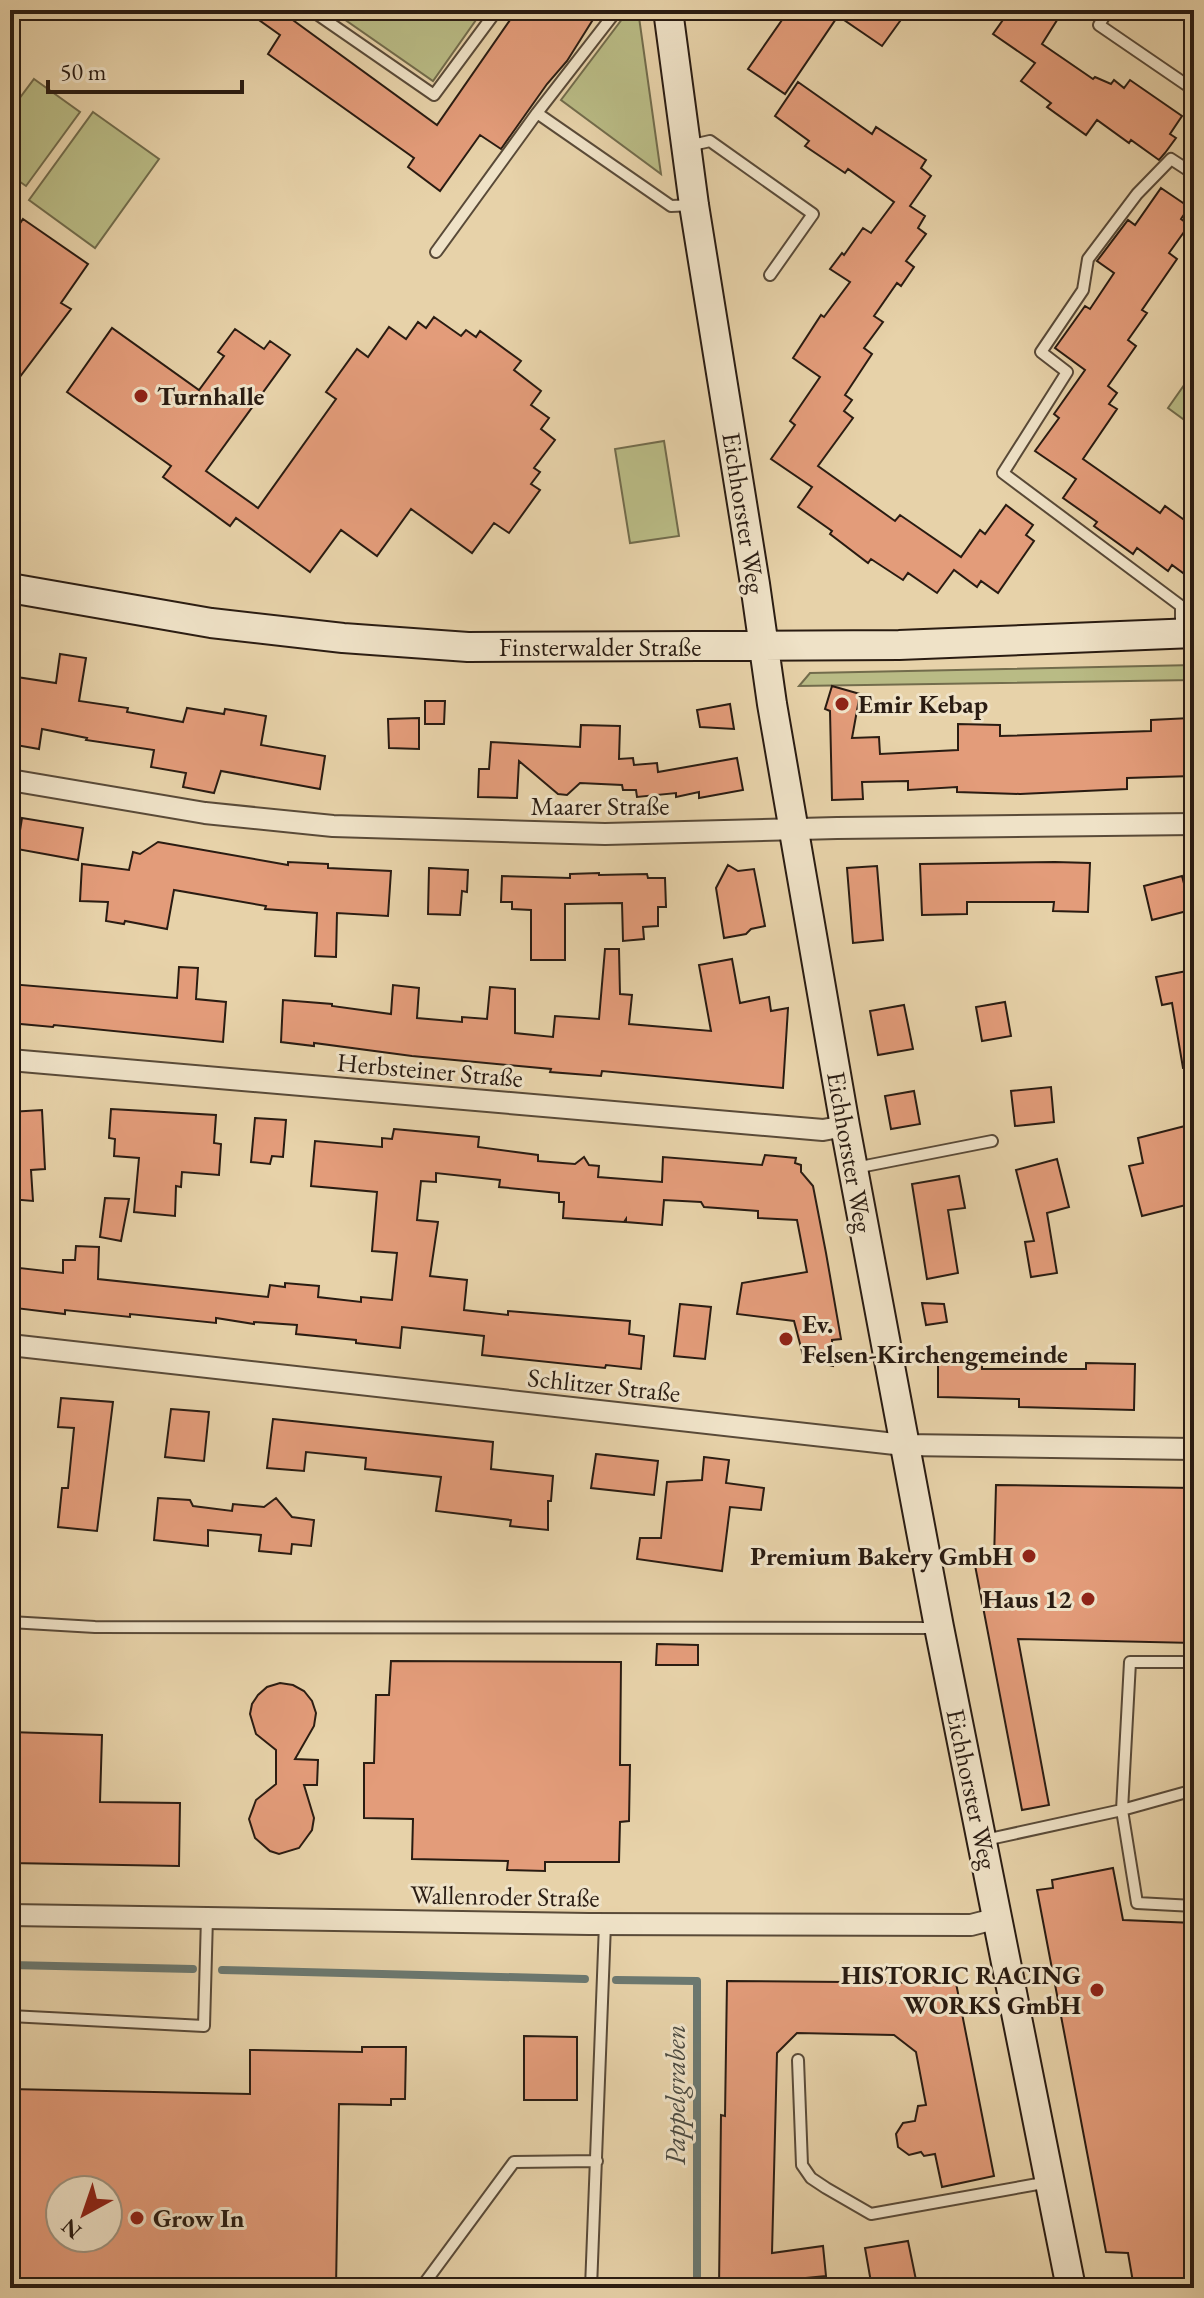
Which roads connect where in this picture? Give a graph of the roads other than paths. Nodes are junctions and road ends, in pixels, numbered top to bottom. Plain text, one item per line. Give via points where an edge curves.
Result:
1 (311, 10) edge
2 (497, 10) edge
3 (617, 10) edge
4 (668, 10) edge
5 (1108, 10) edge
6 (1194, 90) edge
7 (537, 113) junction
8 (686, 147) junction
9 (1194, 174) edge
10 (694, 205) junction
11 (436, 252) dead end
12 (770, 275) dead end
13 (10, 588) edge
14 (1188, 634) edge
15 (764, 644) junction
16 (10, 780) edge
17 (1194, 824) edge
18 (793, 829) junction
19 (10, 1060) edge
20 (845, 1126) junction
21 (992, 1141) dead end
22 (853, 1169) junction
23 (10, 1345) edge
24 (904, 1445) junction
25 (1194, 1449) edge
26 (10, 1622) edge
27 (939, 1627) junction
28 (1194, 1662) edge
29 (1194, 1790) edge
30 (1122, 1810) junction
31 (984, 1840) junction
32 (1194, 1906) edge
33 (10, 1915) edge
34 (207, 1917) junction
35 (998, 1918) junction
36 (605, 1924) junction
37 (10, 2016) edge
38 (798, 2060) dead end
39 (597, 2161) junction
40 (1051, 2181) junction
41 (421, 2288) edge
42 (591, 2288) edge
43 (1071, 2288) edge

1 - 2 lane via 434,95
3 - 7 lane
4 - 8 main road, Eichhorster Weg
5 - 6 lane via 1099,25
7 - 10 lane via 671,206
7 - 11 lane
8 - 10 main road, Eichhorster Weg
8 - 12 lane via 710,141 813,214
9 - 14 lane via 1171,159 1088,259 1083,290 1041,352 1067,372 1003,473 1181,606
10 - 15 main road, Eichhorster Weg
13 - 15 main road, Finsterwalder Straße via 211,623 406,644
14 - 15 main road, Finsterwalder Straße via 899,645
15 - 18 main road, Eichhorster Weg
16 - 18 street, Maarer Straße via 205,813 333,826 605,834
17 - 18 street, Maarer Straße
18 - 20 main road, Eichhorster Weg
19 - 20 street, Herbsteiner Straße via 823,1130
20 - 22 main road, Eichhorster Weg
21 - 22 lane
22 - 24 main road, Eichhorster Weg
23 - 24 street, Schlitzer Straße
24 - 25 street, Schlitzer Straße
24 - 27 main road, Eichhorster Weg
26 - 27 lane via 95,1627
27 - 31 main road, Eichhorster Weg
28 - 30 lane via 1130,1662
29 - 30 lane
30 - 31 lane
30 - 32 lane via 1137,1903
31 - 35 main road, Eichhorster Weg
33 - 34 street, Wallenroder Straße
34 - 36 street, Wallenroder Straße
34 - 37 lane via 204,2026
35 - 36 street, Wallenroder Straße via 971,1925
35 - 40 main road, Eichhorster Weg
36 - 39 lane
38 - 40 lane via 802,2165 811,2178 871,2214
39 - 41 lane via 514,2162
39 - 42 lane
40 - 43 main road, Eichhorster Weg

